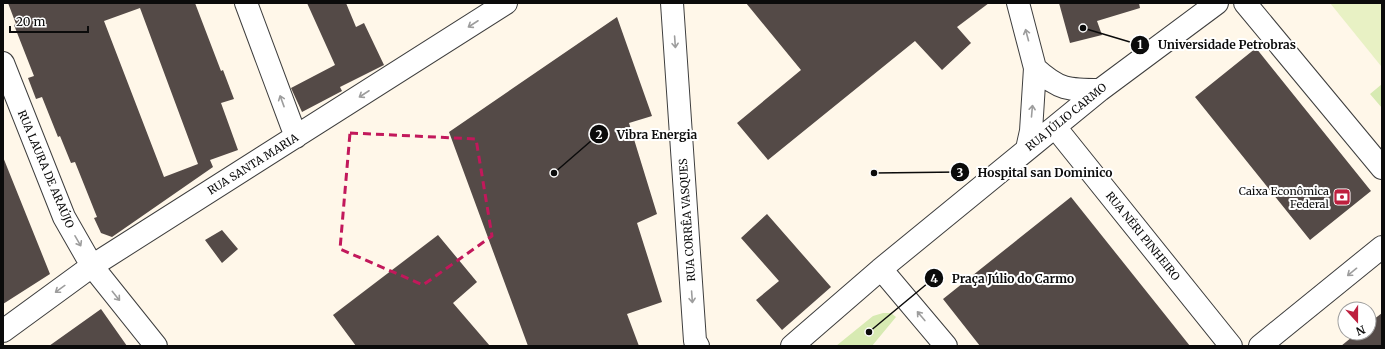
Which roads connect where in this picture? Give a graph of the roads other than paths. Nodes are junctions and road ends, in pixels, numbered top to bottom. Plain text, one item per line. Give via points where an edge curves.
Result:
1 (246, 3) edge
2 (506, 3) edge
3 (672, 3) edge
4 (1018, 3) edge
5 (1217, 3) edge
6 (1245, 3) edge
7 (3, 64) edge
8 (1035, 68) junction
9 (1100, 90) junction
10 (1055, 127) junction
11 (296, 137) junction
12 (1027, 149) junction
13 (1382, 168) edge
14 (1382, 247) edge
15 (92, 266) junction
16 (881, 269) junction
17 (3, 331) edge
18 (696, 344) edge
19 (156, 346) edge
20 (792, 346) edge
21 (946, 346) edge
22 (1231, 346) edge
23 (1260, 346) edge

11 -> 1 street
2 -> 11 street, RUA SANTA MARIA
3 -> 18 street, RUA CORRÊA VASQUES
8 -> 4 street
5 - 9 street, RUA JÚLIO CARMO
6 - 13 street
7 -> 15 street, RUA LAURA DE ARAÚJO via 64,217
8 - 9 street via 1056,85
12 -> 8 street via 1031,131
9 - 10 street, RUA JÚLIO CARMO
10 - 12 street, RUA JÚLIO CARMO
10 - 22 street, RUA NÉRI PINHEIRO
11 - 15 street, RUA SANTA MARIA
12 - 16 street, RUA JÚLIO CARMO
14 -> 23 street
15 -> 17 street, RUA SANTA MARIA
15 -> 19 street, RUA LAURA DE ARAÚJO
16 - 20 street, RUA JÚLIO CARMO
21 -> 16 street

